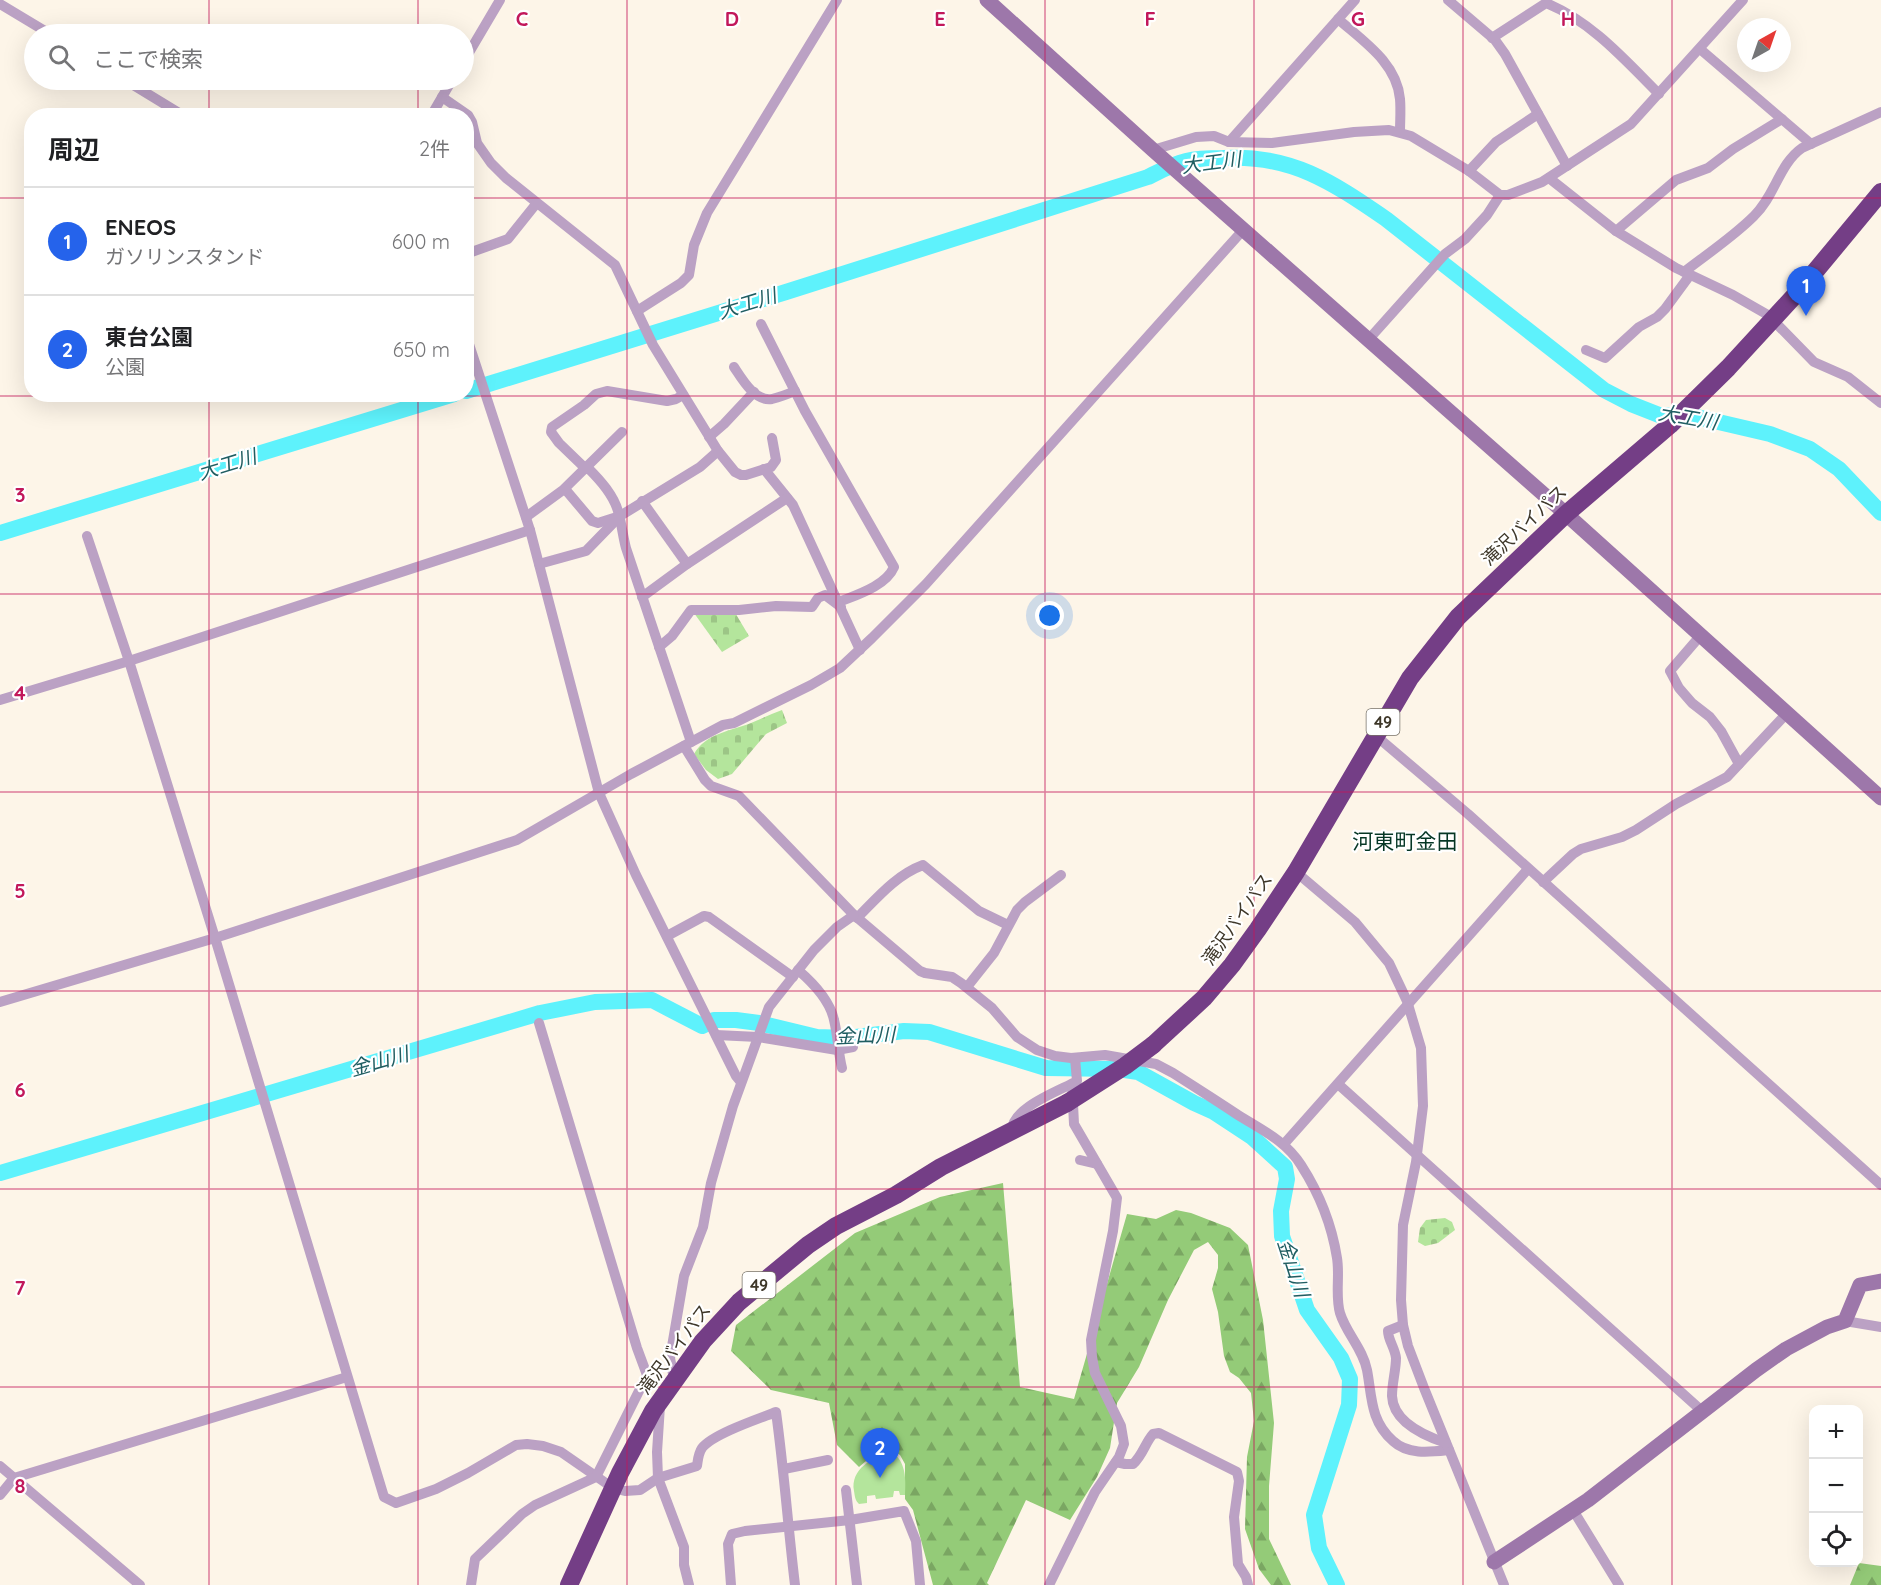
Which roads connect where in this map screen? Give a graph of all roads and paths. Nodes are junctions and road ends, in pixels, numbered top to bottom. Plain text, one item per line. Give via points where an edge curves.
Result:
1 (500, 0) edge
2 (837, 0) edge
3 (987, 0) edge
4 (1355, 0) edge
5 (1448, 0) edge
6 (1743, 0) edge
7 (0, 4) edge
8 (1338, 19) junction
9 (33, 24) edge
10 (1492, 38) junction
11 (474, 44) edge
12 (1700, 49) junction
13 (141, 90) edge
14 (446, 90) edge
15 (1659, 93) junction
16 (442, 97) junction
17 (171, 108) edge
18 (436, 108) edge
19 (458, 108) edge
20 (1881, 112) edge
21 (1538, 114) junction
22 (1782, 119) junction
23 (474, 130) edge
24 (1400, 132) junction
25 (1229, 142) junction
26 (1811, 144) junction
27 (1153, 150) junction
28 (1567, 166) junction
29 (1469, 171) junction
30 (1549, 178) junction
31 (1881, 192) edge
32 (1500, 195) junction
33 (536, 204) junction
34 (1244, 228) junction
35 (1616, 231) junction
36 (474, 251) edge
37 (1687, 273) junction
38 (637, 311) junction
39 (1773, 320) junction
40 (761, 324) dead end
41 (1369, 339) junction
42 (1586, 350) dead end
43 (474, 359) edge
44 (734, 367) dead end
45 (795, 391) junction
46 (754, 392) junction
47 (683, 395) junction
48 (1881, 403) edge
49 (622, 432) dead end
50 (709, 437) junction
51 (772, 438) dead end
52 (718, 452) junction
53 (586, 468) junction
54 (764, 469) junction
55 (565, 489) junction
56 (787, 498) junction
57 (642, 501) junction
58 (1566, 514) junction
59 (526, 516) junction
60 (620, 516) junction
61 (530, 530) junction
62 (87, 536) dead end
63 (539, 564) junction
64 (687, 564) junction
65 (642, 597) junction
66 (840, 604) junction
67 (1701, 635) junction
68 (659, 647) junction
69 (860, 650) junction
70 (129, 661) junction
71 (0, 700) edge
72 (1787, 713) junction
73 (1375, 735) junction
74 (688, 744) junction
75 (1739, 764) junction
76 (598, 793) junction
77 (1881, 798) edge
78 (1528, 869) junction
79 (1296, 872) junction
80 (1061, 875) dead end
81 (1543, 882) junction
82 (855, 917) junction
83 (1008, 925) junction
84 (667, 936) junction
85 (215, 938) junction
86 (795, 973) junction
87 (967, 987) junction
88 (0, 1002) edge
89 (1408, 1005) junction
90 (539, 1023) dead end
91 (716, 1035) junction
92 (758, 1037) junction
93 (853, 1047) dead end
94 (837, 1050) junction
95 (1075, 1058) junction
96 (842, 1068) dead end
97 (741, 1082) junction
98 (1338, 1083) junction
99 (1072, 1084) junction
100 (1012, 1132) junction
101 (1284, 1144) junction
102 (1417, 1154) junction
103 (1080, 1160) dead end
104 (1098, 1164) junction
105 (1881, 1185) edge
106 (1881, 1281) edge
107 (1845, 1321) junction
108 (1403, 1325) junction
109 (1881, 1327) edge
110 (347, 1377) junction
111 (674, 1379) junction
112 (661, 1400) junction
113 (1702, 1411) junction
114 (1448, 1447) junction
115 (828, 1460) dead end
116 (1116, 1462) junction
117 (0, 1466) edge
118 (784, 1469) junction
119 (596, 1477) junction
120 (14, 1478) junction
121 (658, 1478) junction
122 (613, 1488) junction
123 (846, 1490) dead end
124 (0, 1495) edge
125 (1573, 1510) junction
126 (850, 1520) junction
127 (788, 1527) junction
128 (1494, 1562) junction
129 (141, 1585) edge
130 (471, 1585) edge
131 (568, 1585) edge
132 (688, 1585) edge
133 (731, 1585) edge
134 (795, 1585) edge
135 (857, 1585) edge
136 (920, 1585) edge
137 (1049, 1585) edge
138 (1248, 1585) edge
139 (1504, 1585) edge
140 (1618, 1585) edge

1 - 11 street
2 - 38 street via 707,213 694,245 689,274
3 - 27 street
4 - 8 street
5 - 10 street
6 - 12 street
7 - 9 street
8 - 24 street via 1390,68 1400,98
8 - 25 street
10 - 15 street via 1546,3 1581,20
10 - 21 street
12 - 15 street
12 - 22 street
13 - 17 street
14 - 16 street
15 - 28 street via 1624,129
16 - 18 street
16 - 19 street
20 - 26 street
21 - 28 street
21 - 29 street via 1496,142
22 - 26 street
22 - 35 street via 1708,168 1676,180
23 - 33 street via 482,152
24 - 25 street via 1354,132 1272,143
24 - 29 street
25 - 27 street via 1214,136 1197,137
26 - 37 street via 1791,155 1755,216
27 - 34 street
28 - 30 street
29 - 32 street
30 - 32 street
30 - 35 street
31 - 39 highway, 滝沢バイパス / 49
32 - 41 street via 1487,215 1445,254
33 - 36 street via 508,239
33 - 38 street via 615,265
34 - 41 street
34 - 69 street via 926,584
35 - 37 street
37 - 39 street
37 - 42 street via 1658,317 1639,327 1605,358
38 - 47 street
39 - 48 street via 1814,362 1848,377
39 - 58 highway, 滝沢バイパス / 49 via 1701,395
40 - 45 street
41 - 58 street
43 - 59 street
44 - 46 street
45 - 46 street via 771,399 763,399
45 - 66 street via 894,567 882,581
46 - 50 street
47 - 50 street
47 - 53 street via 667,401 607,391 596,394 551,432
49 - 53 street
50 - 52 street
51 - 54 street via 776,460
52 - 54 street via 741,475
52 - 57 street
53 - 55 street
53 - 60 street via 600,480
54 - 56 street
55 - 59 street
55 - 60 street via 592,521 598,523
56 - 64 street
56 - 66 street via 794,505
57 - 60 street
57 - 64 street
58 - 67 street
58 - 73 highway, 滝沢バイパス / 49 via 1458,618 1410,678
59 - 61 street
60 - 63 street via 586,551
60 - 65 street
61 - 63 street
61 - 70 street
62 - 70 street
63 - 76 street
64 - 65 street
65 - 68 street
66 - 68 street via 825,595 812,607 691,610
66 - 69 street
67 - 72 street
67 - 75 street via 1670,671 1679,688 1721,731
68 - 74 street
69 - 74 street via 840,668 811,685
70 - 71 street
70 - 85 street
72 - 75 street
72 - 77 street
73 - 78 street
73 - 79 highway, 滝沢バイパス / 49
74 - 76 street
74 - 82 street via 705,780 739,796
75 - 81 street via 1718,783 1636,830 1581,849
76 - 84 street
76 - 85 street via 517,840
78 - 81 street
78 - 89 street
79 - 89 street via 1354,922 1389,963
79 - 100 highway, 滝沢バイパス / 49, bridge via 1221,979 1184,1018 1125,1066
80 - 83 street via 1025,902
81 - 105 street
82 - 83 street via 893,882 923,865 979,911
82 - 86 street via 826,936
82 - 87 street via 920,971 952,977
83 - 87 street via 994,953
84 - 86 street via 709,917
84 - 91 street
85 - 88 street
85 - 110 street
86 - 92 street via 769,1007
86 - 94 street via 815,987 834,1016
87 - 95 street via 1027,1044 1055,1056
89 - 98 street
89 - 102 street via 1421,1048 1423,1106
90 - 119 street via 647,1375
91 - 92 street
91 - 97 street
92 - 94 street
92 - 97 street
93 - 94 street
94 - 96 street
95 - 99 street via 1077,1081
95 - 101 street via 1105,1055 1156,1064
97 - 111 street via 711,1183 703,1227 684,1276 670,1358
98 - 101 street
98 - 102 street
99 - 100 street via 1024,1108 1011,1126
99 - 104 street via 1074,1124
100 - 111 highway, 滝沢バイパス / 49 via 941,1167 808,1245 721,1320
101 - 114 street via 1303,1167 1326,1216 1337,1257 1339,1309 1367,1369 1371,1402 1384,1432 1402,1448 1416,1452
102 - 108 street via 1403,1225
102 - 113 street
103 - 104 street
104 - 116 street via 1115,1192 1117,1209 1091,1340 1092,1357 1101,1388 1124,1432 1123,1449
106 - 107 street via 1860,1285
107 - 109 street
107 - 113 street via 1786,1350
108 - 114 street
108 - 114 street via 1388,1331 1396,1354 1392,1397 1395,1406 1410,1425
110 - 119 street via 384,1497 390,1502 436,1489 516,1445 543,1446 561,1452
110 - 120 street
111 - 112 highway, 滝沢バイパス / 49
112 - 121 street
112 - 122 highway, 滝沢バイパス / 49
113 - 125 street
114 - 128 street
115 - 118 street
116 - 137 street via 1095,1492
116 - 138 street via 1134,1464 1150,1437 1159,1433 1237,1472 1234,1517 1238,1564
117 - 120 street
118 - 121 street via 776,1412 707,1443 697,1466
118 - 127 street
119 - 122 street
119 - 130 street via 522,1514 475,1559
120 - 124 street
120 - 129 street
121 - 122 street via 640,1490
121 - 132 street via 684,1547
122 - 131 highway, 滝沢バイパス / 49
123 - 126 street
125 - 128 street
125 - 140 street
126 - 127 street
126 - 135 street
126 - 136 street via 904,1511 916,1541
127 - 133 street via 732,1534 728,1544
127 - 134 street
128 - 139 street

